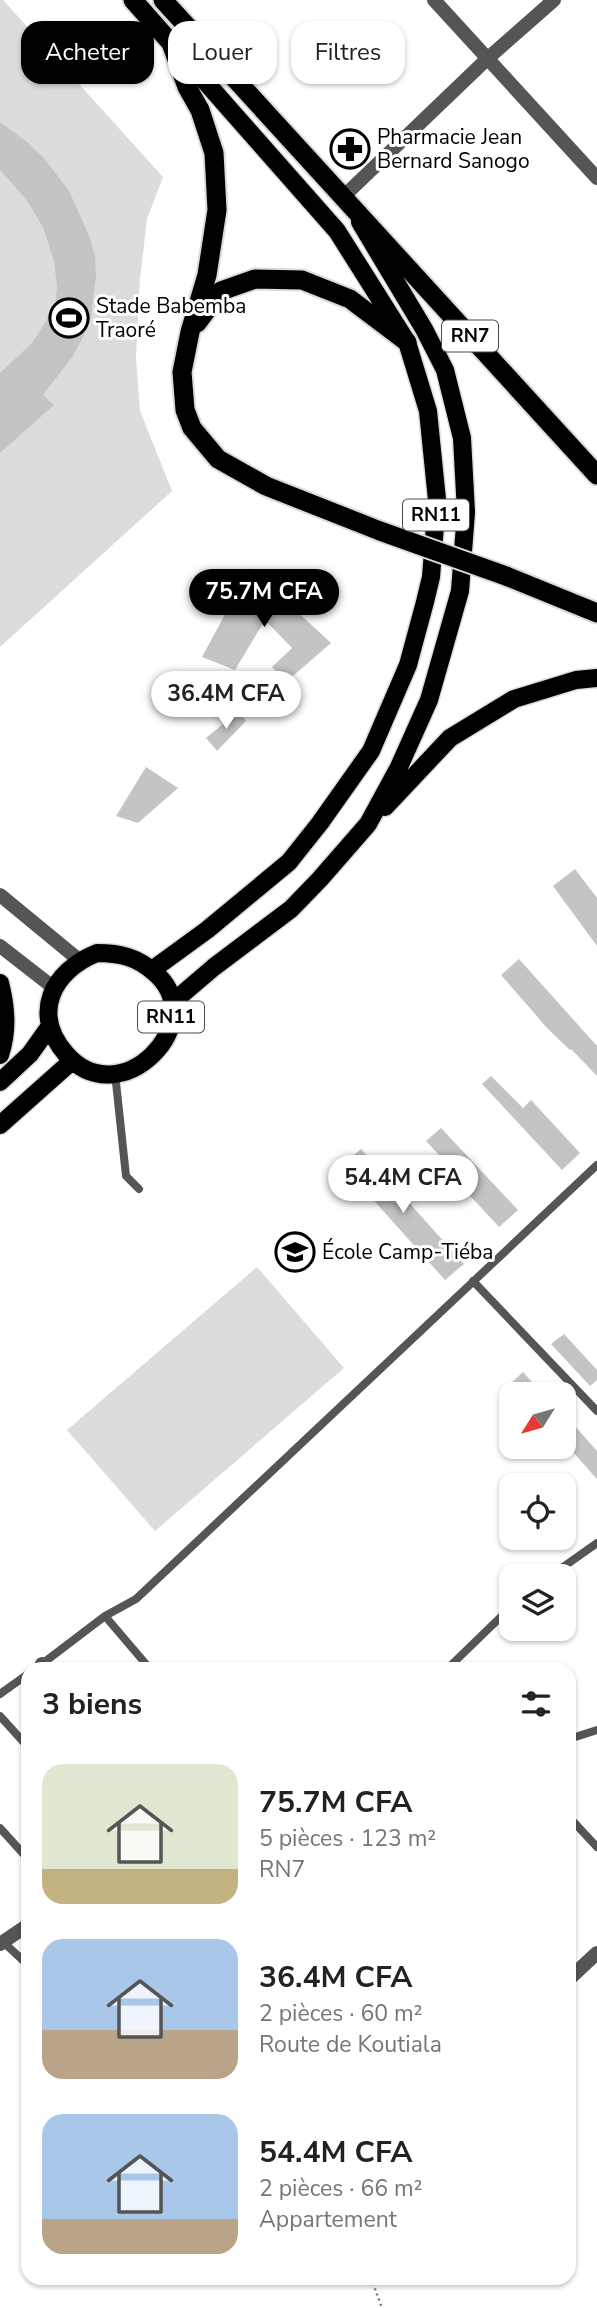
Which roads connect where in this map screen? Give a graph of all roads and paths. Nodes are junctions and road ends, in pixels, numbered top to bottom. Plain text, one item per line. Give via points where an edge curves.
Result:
1 (133, 0) edge
2 (163, 0) edge
3 (434, 0) edge
4 (554, 0) edge
5 (168, 40) edge
6 (487, 59) junction
7 (186, 84) edge
8 (207, 84) edge
9 (597, 178) edge
10 (344, 196) junction
11 (190, 332) junction
12 (407, 342) junction
13 (597, 475) edge
14 (597, 613) edge
15 (597, 678) edge
16 (368, 824) junction
17 (0, 895) edge
18 (0, 946) edge
19 (79, 960) junction
20 (152, 970) junction
21 (0, 983) edge
22 (54, 988) junction
23 (173, 1002) junction
24 (50, 1026) junction
25 (0, 1055) edge
26 (72, 1061) junction
27 (115, 1073) junction
28 (0, 1082) edge
29 (0, 1125) edge
30 (597, 1165) edge
31 (139, 1189) dead end
32 (473, 1281) junction
33 (597, 1411) edge
34 (597, 1542) edge
35 (567, 1564) edge
36 (105, 1616) junction
37 (499, 1619) edge
38 (48, 1662) edge
39 (144, 1662) edge
40 (454, 1662) edge
41 (21, 1679) edge
42 (0, 1694) edge
43 (0, 1716) edge
44 (597, 1730) edge
45 (576, 1737) edge
46 (21, 1739) edge
47 (576, 1825) edge
48 (0, 1828) edge
49 (597, 1847) edge
50 (21, 1851) edge
51 (21, 1929) edge
52 (1, 1941) edge
53 (597, 1954) edge
54 (21, 1959) edge
55 (576, 1973) edge
56 (374, 2285) edge
57 (382, 2308) edge

1 - 5 highway
2 - 10 highway, RN7
3 - 6 street
4 - 6 street
6 - 9 street
6 - 10 street
7 - 11 highway via 214,153 217,210 207,275
8 - 12 main road, RN11 via 337,231
10 - 13 highway, RN7
10 - 16 main road, RN11 via 445,370 462,438 466,512 460,591 429,700
11 - 12 highway via 221,291 256,278 302,280 350,299
11 - 14 highway, bridge via 182,372 185,410 192,428 218,460 266,486
12 - 20 main road, RN11 via 428,411 437,500 431,577 408,665 371,751 289,862
15 - 16 main road, RN11 via 514,699 450,738
16 - 23 main road, RN11 via 291,909
17 - 19 street
18 - 22 street
19 - 20 main road, RN11 via 97,953 116,953 135,958
19 - 22 main road
20 - 23 main road, RN11 via 164,981
21 - 25 main road via 5,1009
22 - 24 main road
23 - 27 main road, RN11 via 161,1047 147,1062
24 - 26 main road via 57,1044
24 - 28 main road via 30,1054
26 - 27 main road via 87,1070
26 - 29 main road
27 - 31 lane via 126,1176
30 - 32 lane
32 - 33 lane
32 - 36 lane via 136,1599
34 - 35 lane
36 - 38 lane
36 - 39 lane
37 - 40 lane
41 - 42 lane
43 - 46 lane
44 - 45 lane
47 - 49 lane
48 - 50 lane
51 - 52 street
52 - 54 lane
53 - 55 street
56 - 57 path

